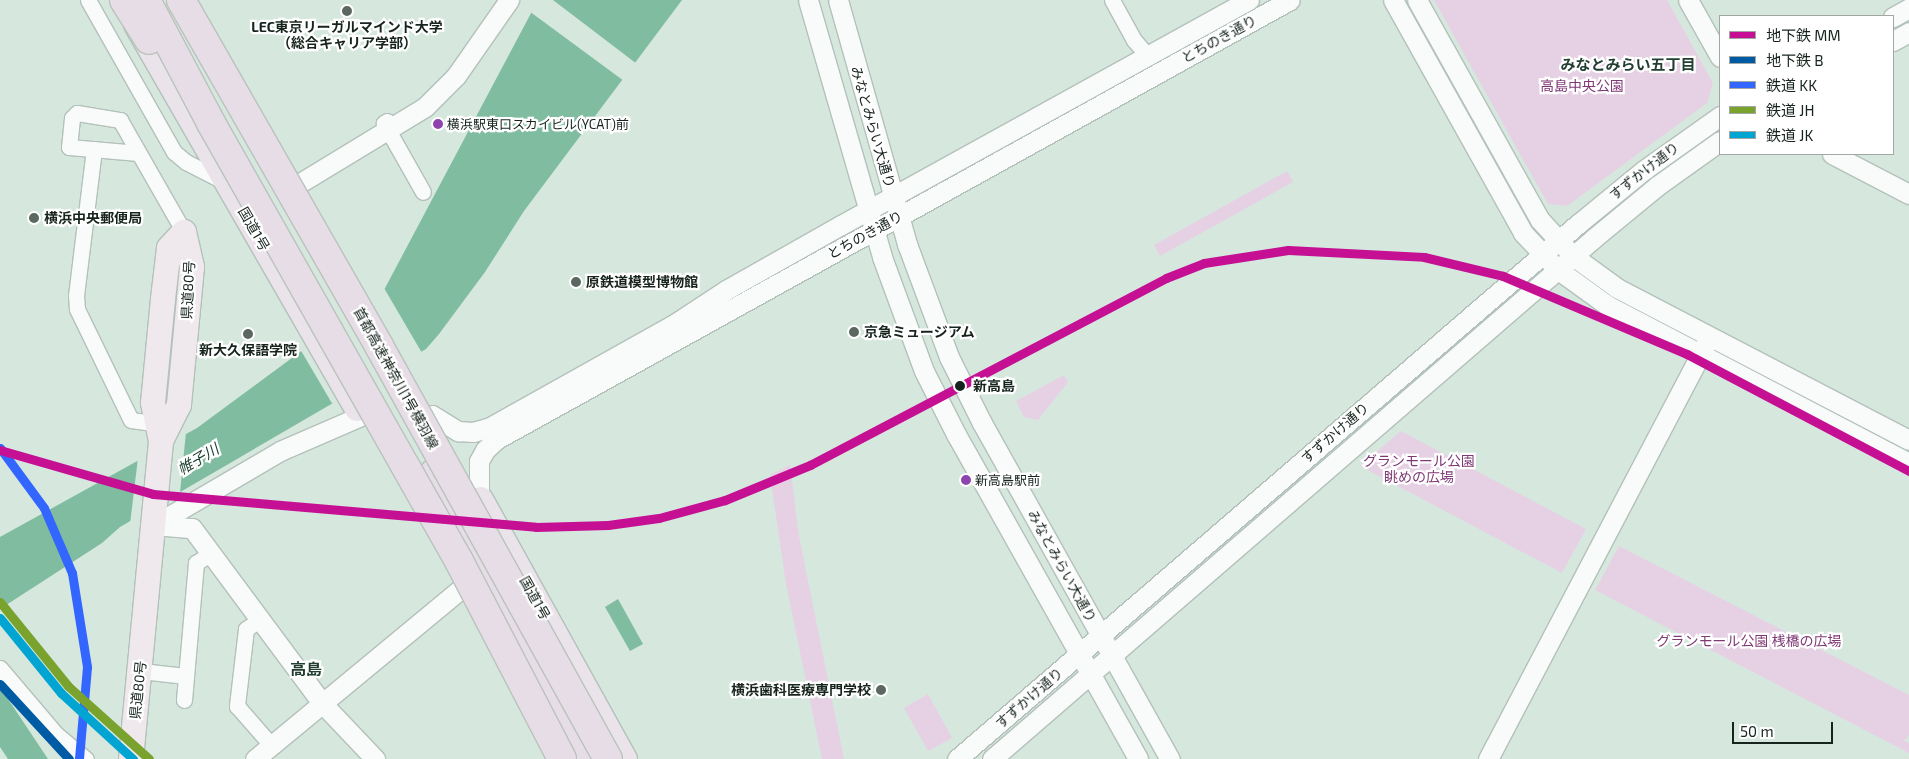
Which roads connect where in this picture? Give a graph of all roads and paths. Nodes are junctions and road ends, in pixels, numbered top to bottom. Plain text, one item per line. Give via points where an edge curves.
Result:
1 (88, 0) edge
2 (162, 0) edge
3 (181, 0) edge
4 (194, 0) edge
5 (509, 0) edge
6 (808, 0) edge
7 (838, 0) edge
8 (1112, 0) edge
9 (1123, 0) edge
10 (1249, 0) edge
11 (1290, 0) edge
12 (1393, 0) edge
13 (1416, 0) edge
14 (1688, 0) edge
15 (132, 5) edge
16 (1909, 8) edge
17 (1894, 16) edge
18 (212, 31) junction
19 (1909, 32) edge
20 (1894, 40) edge
21 (1148, 56) junction
22 (1719, 56) edge
23 (1719, 117) edge
24 (389, 132) junction
25 (1719, 142) edge
26 (94, 149) junction
27 (138, 153) junction
28 (1834, 155) edge
29 (300, 183) junction
30 (423, 192) dead end
31 (1909, 194) edge
32 (234, 196) junction
33 (892, 197) junction
34 (868, 210) junction
35 (899, 217) junction
36 (874, 230) junction
37 (184, 232) joint
38 (315, 235) junction
39 (1558, 241) junction
40 (1542, 254) junction
41 (1573, 256) junction
42 (1557, 269) junction
43 (340, 315) junction
44 (1710, 335) junction
45 (1701, 354) junction
46 (356, 407) junction
47 (432, 415) junction
48 (494, 433) junction
49 (162, 434) junction
50 (445, 438) junction
51 (1909, 440) edge
52 (385, 458) junction
53 (1909, 463) edge
54 (479, 498) junction
55 (154, 519) junction
56 (211, 553) junction
57 (459, 590) junction
58 (259, 620) junction
59 (1102, 635) junction
60 (1079, 655) junction
61 (1112, 655) junction
62 (0, 668) edge
63 (141, 671) junction
64 (1090, 674) junction
65 (186, 676) junction
66 (184, 700) dead end
67 (321, 702) junction
68 (271, 745) junction
69 (86, 759) edge
70 (131, 759) edge
71 (255, 759) edge
72 (375, 759) edge
73 (547, 759) edge
74 (563, 759) edge
75 (581, 759) edge
76 (590, 759) edge
77 (600, 759) edge
78 (608, 759) edge
79 (624, 759) edge
80 (957, 759) edge
81 (992, 759) edge
82 (1138, 759) edge
83 (1170, 759) edge
84 (1488, 759) edge

1 - 32 street via 174,152 186,162 224,181
2 - 38 highway, bridge via 239,135
3 - 38 highway, 首都高速神奈川1号横羽線, bridge
4 - 18 highway, 国道1号
5 - 24 street via 456,76 413,116
6 - 34 street, みなとみらい大通り
7 - 33 street, みなとみらい大通り
8 - 21 street via 1134,40
9 - 21 street via 1143,35
10 - 21 street, とちのき通り
11 - 35 street, とちのき通り
12 - 40 street via 1508,207
13 - 39 street via 1540,220
14 - 22 street
15 - 32 highway, 国道1号
15 - 43 highway via 200,90
15 - 74 highway, bridge via 155,48 211,124 459,561
16 - 17 street
18 - 29 highway, 国道1号
18 - 43 highway via 209,44 214,77
19 - 20 street
21 - 33 street, とちのき通り
23 - 39 street, すずかけ通り via 1644,170
24 - 29 street
24 - 30 street
25 - 41 street, すずかけ通り via 1657,186
26 - 27 street
26 - 27 street via 69,147 72,118 77,113 120,120
26 - 49 street via 76,295 78,309 131,420
27 - 37 street
28 - 31 street
29 - 43 highway, 国道1号
32 - 43 highway, 国道1号
33 - 34 street, とちのき通り
33 - 35 street, みなとみらい大通り
34 - 36 street, みなとみらい大通り
34 - 48 street, とちのき通り
35 - 36 street, とちのき通り
35 - 59 street, みなとみらい大通り via 918,279 949,357 982,424
36 - 48 street, とちのき通り
36 - 60 street, みなとみらい大通り via 924,371
37 - 49 main road, 県道80号 via 169,248 153,403
38 - 78 highway, 首都高速神奈川1号横羽線, bridge
39 - 40 street, すずかけ通り
39 - 41 street
40 - 42 street
40 - 59 street, すずかけ通り
41 - 42 street, すずかけ通り
41 - 44 street via 1617,288
42 - 45 street via 1607,305
42 - 61 street, すずかけ通り
43 - 46 highway, 国道1号
43 - 47 highway, 国道1号 via 405,366
43 - 74 highway, bridge via 486,590
43 - 76 highway
44 - 45 street
44 - 51 street
45 - 53 street
45 - 84 street
46 - 52 highway, 国道1号
46 - 55 street
47 - 48 street, とちのき通り via 458,431
47 - 50 highway, 国道1号
48 - 54 street, とちのき通り via 479,460
49 - 55 main road, 県道80号
50 - 54 highway, 国道1号
50 - 77 highway, 国道1号 via 478,535
52 - 57 highway, 国道1号
52 - 75 highway, 国道1号 via 424,494 469,551
54 - 79 highway, 国道1号
55 - 56 street via 192,528
55 - 63 main road, 県道80号
56 - 58 street
56 - 65 street via 196,563
57 - 67 street
57 - 73 highway, 国道1号
58 - 67 street
58 - 68 street via 246,629 237,706
59 - 60 street, すずかけ通り
59 - 61 street, みなとみらい大通り
60 - 64 street, みなとみらい大通り
60 - 80 street, すずかけ通り
61 - 64 street, すずかけ通り
61 - 83 street, みなとみらい大通り
62 - 69 street via 56,734
63 - 65 street
63 - 70 main road, 県道80号
64 - 81 street, すずかけ通り
64 - 82 street, みなとみらい大通り
65 - 66 street
67 - 68 street
67 - 72 street
68 - 71 street

